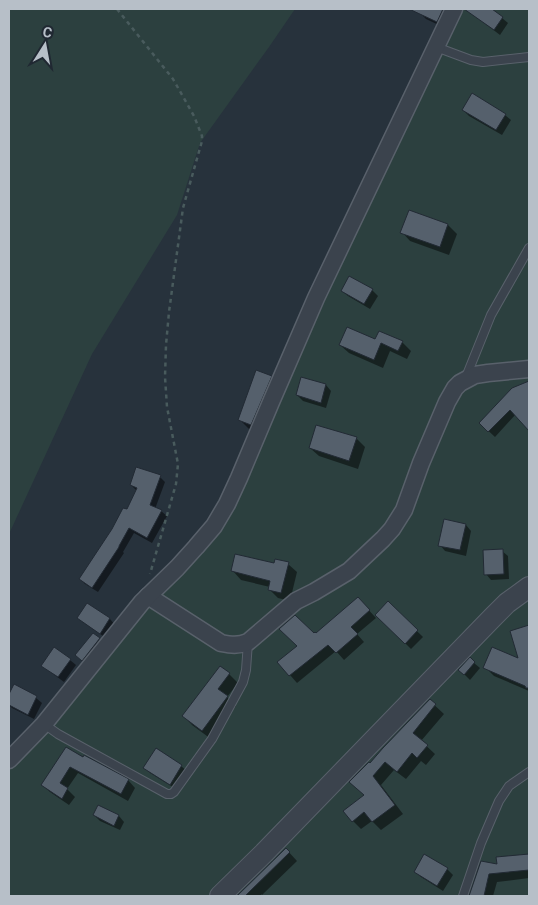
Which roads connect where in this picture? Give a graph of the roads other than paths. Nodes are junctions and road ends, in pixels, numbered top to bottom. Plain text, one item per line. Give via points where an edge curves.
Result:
1 (454, 9) edge
2 (436, 48) junction
3 (529, 57) edge
4 (529, 248) edge
5 (529, 369) edge
6 (465, 379) junction
7 (529, 587) edge
8 (148, 596) junction
9 (248, 642) junction
10 (44, 724) junction
11 (9, 760) edge
12 (529, 772) edge
13 (220, 896) edge
14 (463, 896) edge

1 - 2 street
2 - 3 lane via 483,62
2 - 8 street via 316,298 227,504 196,547
4 - 6 lane via 492,315
5 - 6 street via 488,372
6 - 9 street via 447,402 404,510 392,529 345,574 296,601
7 - 13 street via 493,617
8 - 9 street via 221,643 234,646
8 - 10 street
9 - 10 lane via 243,682 212,739 171,794
10 - 11 street
12 - 14 lane via 509,786 499,801

